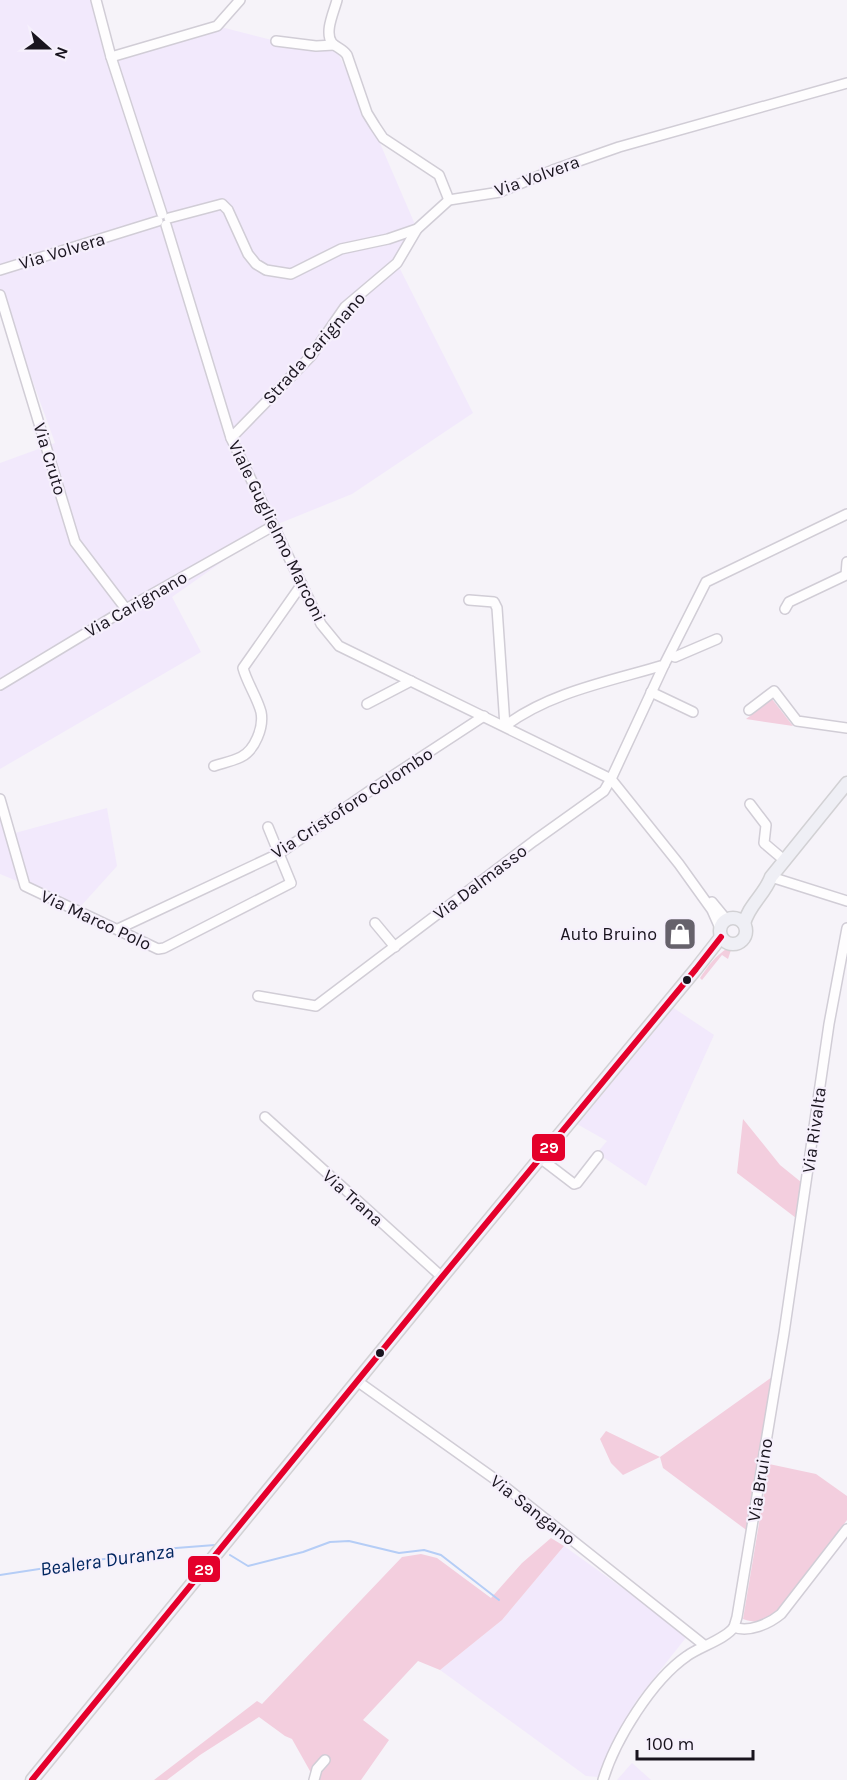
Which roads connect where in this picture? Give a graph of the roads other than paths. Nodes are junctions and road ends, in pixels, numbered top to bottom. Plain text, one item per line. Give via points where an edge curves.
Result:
1 (96, 0) edge
2 (240, 0) edge
3 (338, 0) edge
4 (276, 41) dead end
5 (334, 45) junction
6 (111, 57) junction
7 (847, 83) edge
8 (449, 200) junction
9 (164, 219) junction
10 (417, 230) junction
11 (0, 270) edge
12 (0, 295) edge
13 (231, 438) junction
14 (847, 514) edge
15 (273, 526) junction
16 (847, 562) edge
17 (302, 584) junction
18 (469, 600) dead end
19 (126, 609) junction
20 (785, 609) dead end
21 (717, 639) dead end
22 (670, 655) junction
23 (664, 665) junction
24 (411, 681) junction
25 (0, 685) edge
26 (651, 692) junction
27 (367, 704) dead end
28 (749, 710) dead end
29 (693, 712) dead end
30 (484, 716) junction
31 (505, 726) junction
32 (847, 728) edge
33 (214, 766) dead end
34 (611, 779) junction
35 (846, 784) edge
36 (0, 799) edge
37 (750, 804) dead end
38 (268, 827) dead end
39 (280, 854) junction
40 (784, 860) junction
41 (771, 877) junction
42 (847, 901) edge
43 (375, 923) dead end
44 (728, 928) junction
45 (847, 928) edge
46 (118, 929) junction
47 (394, 947) junction
48 (844, 966) edge
49 (258, 996) dead end
50 (265, 1117) dead end
51 (598, 1156) dead end
52 (540, 1158) junction
53 (442, 1277) junction
54 (784, 1333) joint
55 (357, 1381) junction
56 (847, 1529) edge
57 (734, 1627) junction
58 (704, 1645) junction
59 (325, 1760) dead end
60 (32, 1780) edge
61 (314, 1780) edge
62 (603, 1780) edge

1 - 6 street, Viale Guglielmo Marconi
2 - 6 street via 218,26
3 - 5 street via 329,32
4 - 5 street
5 - 8 street via 345,51 367,113 383,138 438,175
6 - 9 street, Viale Guglielmo Marconi
7 - 8 street, Via Volvera via 619,147 500,192
8 - 10 street, Via Volvera
9 - 10 street, Via Volvera via 222,204 256,264 287,275 341,249
9 - 11 street, Via Volvera
9 - 13 street, Viale Guglielmo Marconi
10 - 13 street, Strada Carignano via 397,263 345,307 311,356
12 - 19 street, Via Cruto via 75,542
13 - 15 street, Viale Guglielmo Marconi
14 - 22 street, Via Dalmasso via 706,582
15 - 17 street, Viale Guglielmo Marconi
15 - 19 street, Via Carignano
16 - 20 street via 846,575 789,602
17 - 24 street, Viale Guglielmo Marconi via 321,624 339,646
17 - 33 street via 243,668 261,711 258,736 243,756
18 - 31 street via 494,602 497,608
19 - 25 street, Via Carignano
21 - 22 street via 675,657
22 - 23 street, Via Dalmasso
23 - 26 street, Via Dalmasso
23 - 31 street via 564,695 522,713
24 - 27 street
24 - 30 street, Viale Guglielmo Marconi
26 - 29 street
26 - 34 street, Via Dalmasso
28 - 32 street via 774,691 797,721
30 - 31 street, Viale Guglielmo Marconi
30 - 39 street, Via Cristoforo Colombo
31 - 34 street, Viale Guglielmo Marconi
34 - 44 street, Viale Guglielmo Marconi
34 - 47 street, Via Dalmasso via 604,791
35 - 40 main road
36 - 46 street, Via Marco Polo via 25,886
37 - 40 street via 766,825 764,843
38 - 39 street, Via Marco Polo
39 - 46 street, Via Cristoforo Colombo
39 - 46 street, Via Marco Polo via 291,883 164,948 158,949
40 - 41 main road
41 - 42 street
41 - 44 main road via 746,915
43 - 47 street
44 - 52 main road
45 - 48 street, Via Rivalta
47 - 49 street, Via Dalmasso via 316,1006
48 - 54 street, Via Rivalta via 828,1035
50 - 53 street, Via Trana
51 - 52 street via 574,1184
52 - 53 main road
53 - 55 main road
54 - 57 street, Via Bruino
55 - 58 street, Via Sangano via 499,1482
55 - 60 main road
56 - 57 street via 781,1614 757,1627
57 - 58 street
58 - 62 street via 675,1664 661,1680 618,1743
59 - 61 street

